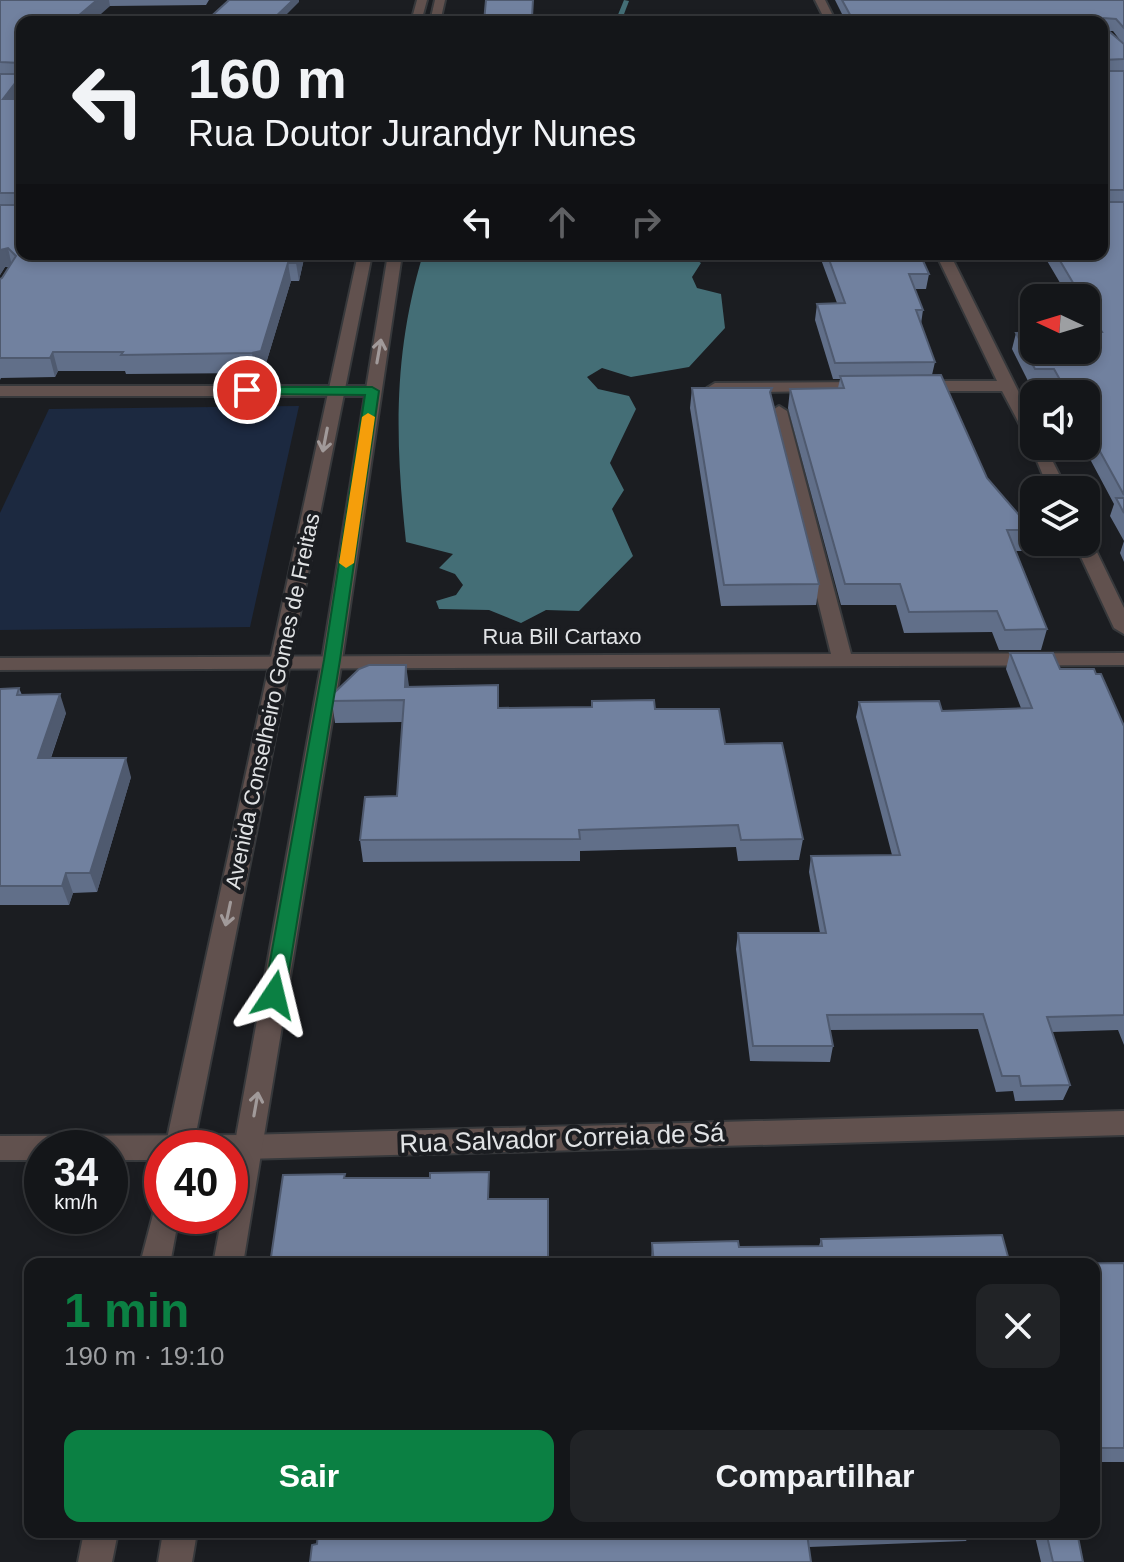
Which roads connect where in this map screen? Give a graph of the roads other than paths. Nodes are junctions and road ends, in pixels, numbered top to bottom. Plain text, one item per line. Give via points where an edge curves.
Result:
1 (364, 260) edge
2 (394, 260) edge
3 (946, 260) edge
4 (1008, 386) junction
5 (715, 388) edge
6 (335, 390) junction
7 (5, 391) edge
8 (372, 391) junction
9 (0, 408) edge
10 (779, 411) dead end
11 (1020, 411) edge
12 (1090, 556) edge
13 (1124, 628) edge
14 (1124, 659) edge
15 (332, 660) junction
16 (843, 660) junction
17 (281, 661) junction
18 (0, 664) edge
19 (1124, 1123) edge
20 (183, 1130) edge
21 (248, 1147) joint
22 (0, 1148) edge
23 (144, 1148) edge
24 (161, 1234) edge
25 (233, 1234) edge
26 (156, 1258) edge
27 (229, 1258) edge
28 (100, 1538) edge
29 (179, 1538) edge
30 (95, 1562) edge
31 (175, 1562) edge

1 - 6 street, Avenida Conselheiro Gomes de Freitas
8 -> 2 street, Avenida Conselheiro Gomes de Freitas
3 - 4 street
4 - 5 street
4 - 11 street
6 - 7 street
6 - 8 street
6 -> 17 street, Avenida Conselheiro Gomes de Freitas
7 - 9 street
8 - 15 street, Avenida Conselheiro Gomes de Freitas
10 - 16 street
12 - 13 street
14 - 16 street, Rua Bill Cartaxo
15 - 16 street, Rua Bill Cartaxo
15 - 17 street, Rua Bill Cartaxo
21 -> 15 street, Avenida Conselheiro Gomes de Freitas
17 - 18 street, Rua Bill Cartaxo
17 -> 20 street, Avenida Conselheiro Gomes de Freitas
19 - 21 street, Rua Salvador Correia de Sá
22 - 23 street, Rua Salvador Correia de Sá
24 - 26 street
25 - 27 street, Avenida Conselheiro Gomes de Freitas
28 - 30 street
29 - 31 street

